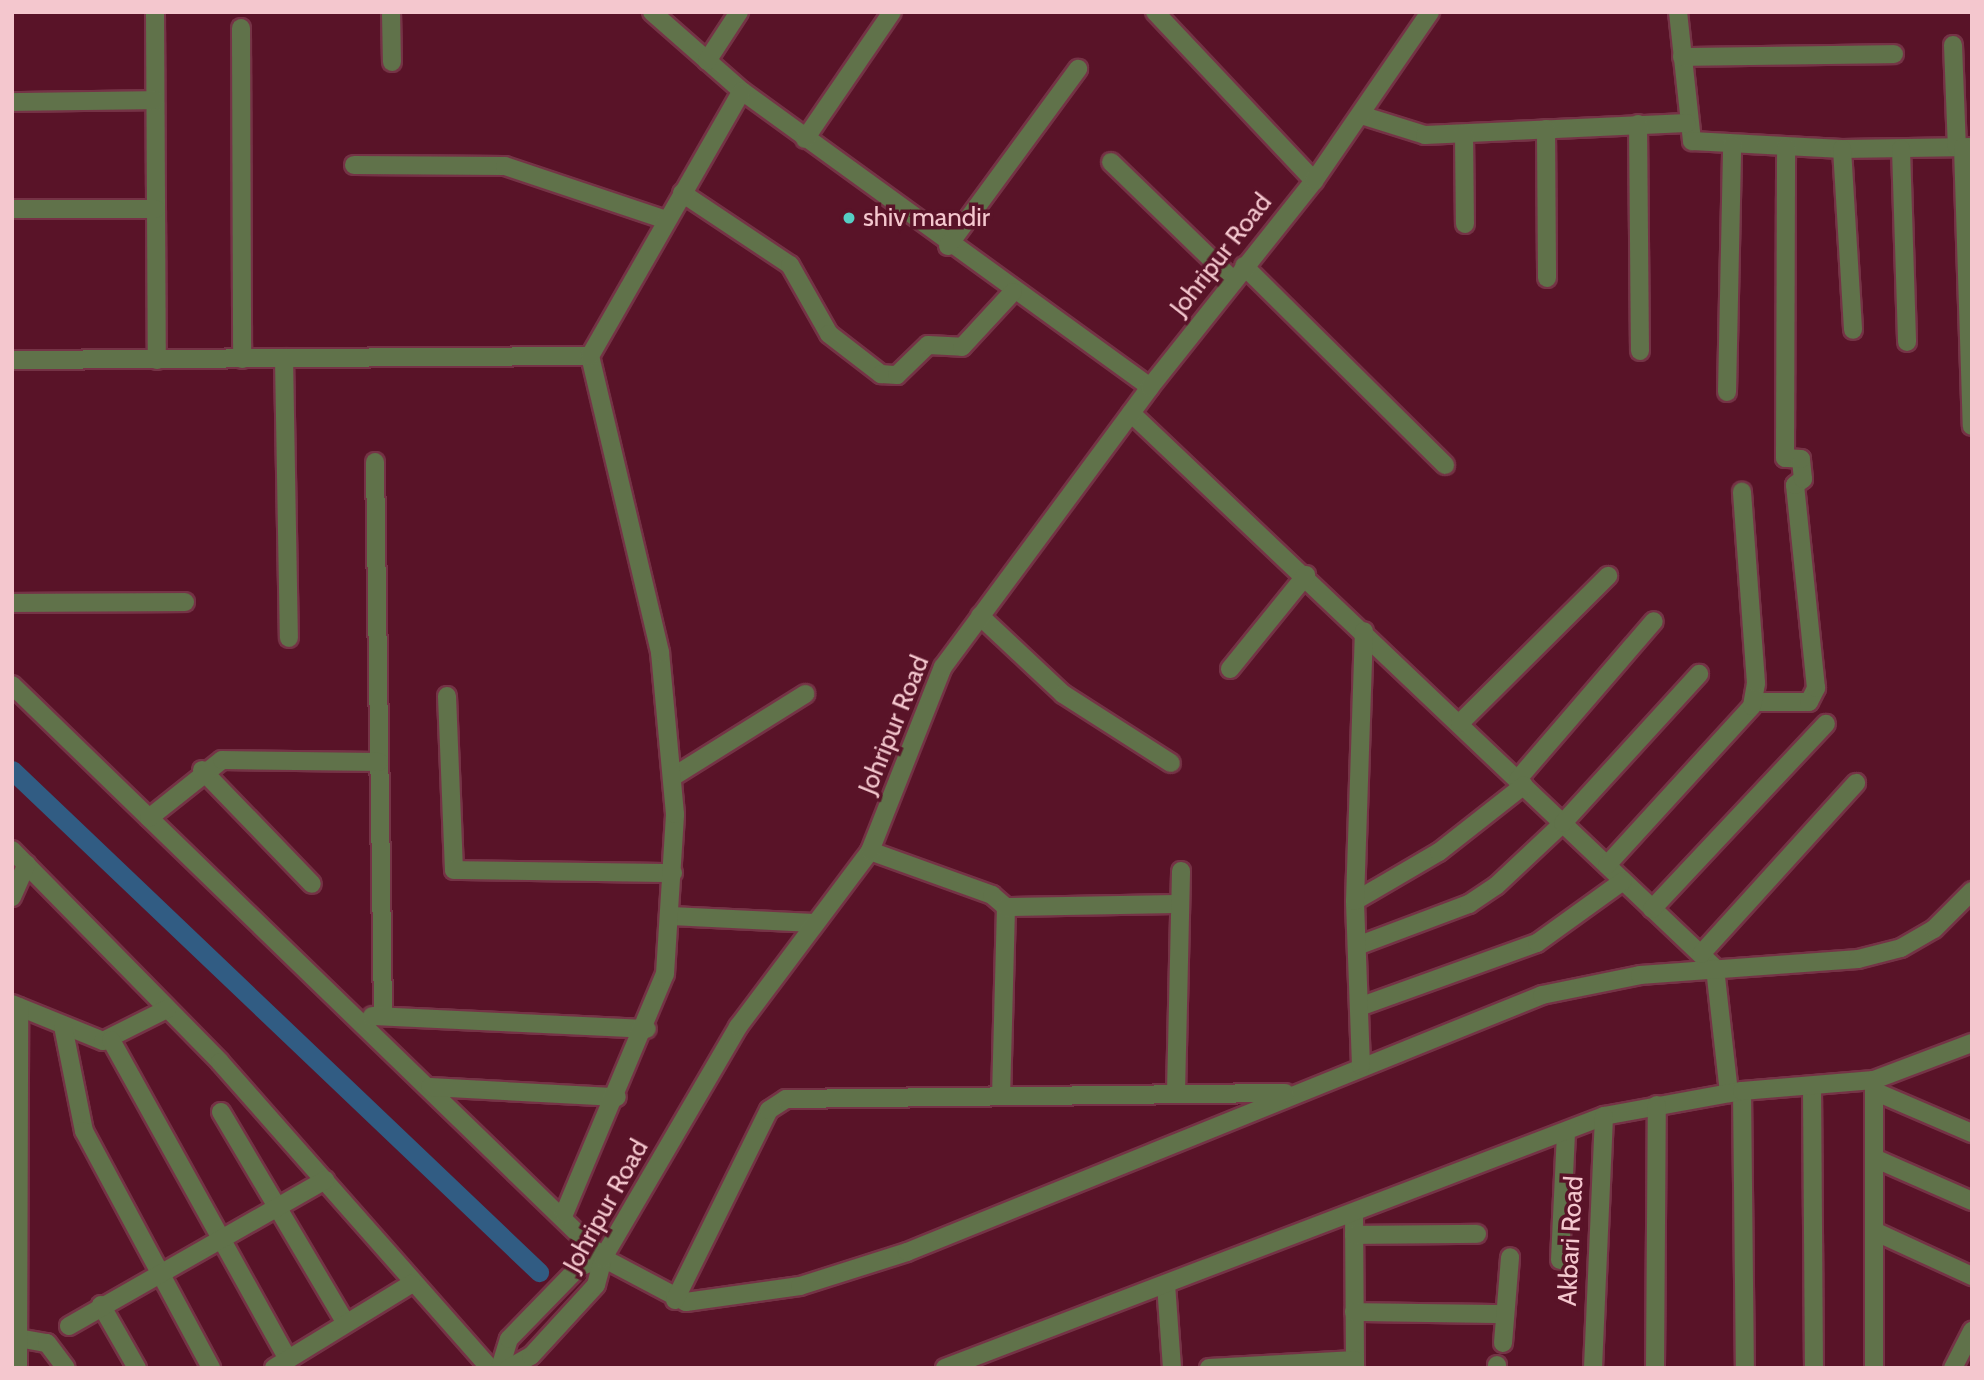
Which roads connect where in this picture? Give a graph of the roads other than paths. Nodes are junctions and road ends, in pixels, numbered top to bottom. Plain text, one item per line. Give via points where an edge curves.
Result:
1 (155, 12) edge
2 (391, 12) edge
3 (652, 12) edge
4 (739, 12) edge
5 (892, 12) edge
6 (1155, 12) edge
7 (1430, 12) edge
8 (1678, 12) edge
9 (241, 29) dead end
10 (1953, 45) dead end
11 (1894, 54) dead end
12 (1682, 57) junction
13 (707, 61) junction
14 (392, 62) dead end
15 (1078, 69) dead end
16 (742, 91) junction
17 (155, 100) junction
18 (12, 102) edge
19 (1361, 115) junction
20 (1687, 122) junction
21 (1638, 124) junction
22 (1546, 129) junction
23 (1464, 134) junction
24 (805, 139) junction
25 (1732, 145) junction
26 (1786, 147) junction
27 (1964, 147) edge
28 (1842, 149) junction
29 (1901, 149) junction
30 (1111, 162) dead end
31 (354, 165) dead end
32 (1314, 181) junction
33 (682, 193) junction
34 (12, 209) edge
35 (156, 209) junction
36 (666, 220) junction
37 (1465, 224) dead end
38 (948, 246) junction
39 (1239, 274) junction
40 (1547, 278) dead end
41 (1013, 292) junction
42 (1853, 330) dead end
43 (1971, 333) edge
44 (1906, 342) dead end
45 (1640, 351) dead end
46 (590, 356) junction
47 (284, 358) junction
48 (242, 359) junction
49 (12, 360) edge
50 (157, 360) junction
51 (1150, 387) junction
52 (1727, 392) dead end
53 (1131, 413) junction
54 (1972, 426) edge
55 (374, 462) dead end
56 (1445, 465) dead end
57 (1742, 492) dead end
58 (1306, 575) junction
59 (1608, 576) dead end
60 (185, 602) dead end
61 (12, 603) edge
62 (980, 616) junction
63 (1654, 621) dead end
64 (1364, 631) junction
65 (289, 638) dead end
66 (1230, 669) dead end
67 (1699, 674) dead end
68 (12, 685) edge
69 (805, 694) dead end
70 (447, 696) dead end
71 (1753, 702) junction
72 (1460, 723) junction
73 (1826, 724) dead end
74 (379, 762) junction
75 (1171, 763) dead end
76 (202, 770) junction
77 (674, 776) junction
78 (1521, 782) junction
79 (1856, 783) dead end
80 (149, 818) junction
81 (1563, 823) junction
82 (12, 850) edge
83 (870, 851) junction
84 (27, 864) junction
85 (1607, 865) junction
86 (1181, 871) dead end
87 (673, 873) junction
88 (1623, 881) junction
89 (312, 884) dead end
90 (1972, 891) edge
91 (12, 897) edge
92 (1355, 901) junction
93 (1181, 904) junction
94 (1006, 907) junction
95 (1652, 909) junction
96 (670, 916) junction
97 (816, 923) junction
98 (1357, 946) junction
99 (1701, 954) junction
100 (1716, 968) junction
101 (15, 1006) edge
102 (1359, 1007) junction
103 (167, 1009) junction
104 (354, 1015) junction
105 (383, 1016) junction
106 (64, 1026) junction
107 (647, 1029) junction
108 (111, 1040) junction
109 (1968, 1050) edge
110 (1361, 1066) junction
111 (1874, 1085) junction
112 (1812, 1086) junction
113 (430, 1087) junction
114 (1736, 1092) junction
115 (1176, 1093) junction
116 (1297, 1093) junction
117 (1001, 1095) junction
118 (617, 1097) junction
119 (1657, 1105) junction
120 (221, 1112) dead end
121 (1604, 1116) junction
122 (1566, 1132) junction
123 (1972, 1133) edge
124 (1874, 1158) junction
125 (325, 1180) junction
126 (1972, 1201) edge
127 (278, 1203) junction
128 (564, 1214) junction
129 (1354, 1215) junction
130 (1874, 1231) junction
131 (1477, 1234) dead end
132 (1354, 1235) junction
133 (220, 1236) junction
134 (1510, 1257) dead end
135 (603, 1258) junction
136 (1560, 1260) dead end
137 (159, 1269) junction
138 (1972, 1276) edge
139 (411, 1284) junction
140 (1166, 1284) junction
141 (675, 1300) junction
142 (101, 1305) junction
143 (1354, 1312) junction
144 (1503, 1314) junction
145 (346, 1323) junction
146 (69, 1326) dead end
147 (1972, 1331) edge
148 (18, 1338) junction
149 (1503, 1343) dead end
150 (281, 1363) edge
151 (1354, 1364) edge
152 (18, 1368) edge
153 (66, 1368) edge
154 (137, 1368) edge
155 (211, 1368) edge
156 (490, 1368) edge
157 (500, 1368) edge
158 (509, 1368) edge
159 (945, 1368) edge
160 (1172, 1368) edge
161 (1209, 1368) edge
162 (1592, 1368) edge
163 (1655, 1368) edge
164 (1745, 1368) edge
165 (1814, 1368) edge
166 (1874, 1368) edge
167 (1952, 1368) edge

1 - 17 street
2 - 14 street
3 - 13 street
4 - 13 street
5 - 24 street
6 - 32 street
7 - 19 street, Johripur Road
8 - 12 street
9 - 48 street
10 - 27 street
11 - 12 street
12 - 20 street
13 - 16 street
15 - 38 street
16 - 24 street
16 - 33 street
17 - 18 street
17 - 35 street
19 - 23 street via 1425,135
19 - 32 street, Johripur Road
20 - 21 street
20 - 25 street via 1692,141
21 - 22 street
21 - 45 street
22 - 23 street
22 - 40 street
23 - 37 street
24 - 38 street
25 - 26 street
25 - 52 street
26 - 28 street
26 - 71 street via 1785,458 1801,459 1803,479 1796,485 1816,688 1809,702
27 - 29 street
27 - 43 street
28 - 29 street
28 - 42 street
29 - 44 street
30 - 39 street
31 - 36 street via 505,166
32 - 39 street, Johripur Road
33 - 36 street
33 - 41 street via 790,265 829,334 881,374 897,374 928,345 962,347
34 - 35 street
35 - 50 street
36 - 46 street
38 - 41 street
39 - 51 street, Johripur Road
39 - 56 street
41 - 51 street
43 - 54 street
46 - 47 street
46 - 77 street via 660,652
47 - 48 street
47 - 65 street
48 - 50 street
49 - 50 street
51 - 53 street, Johripur Road
53 - 58 street
53 - 62 street, Johripur Road
55 - 74 street
57 - 71 street
58 - 64 street
58 - 66 street
59 - 72 street
60 - 61 street
62 - 75 street via 1063,694
62 - 83 street, Johripur Road via 943,667
63 - 78 street
64 - 72 street
64 - 92 street
67 - 81 street
68 - 80 street
69 - 77 street
70 - 87 street via 454,870
71 - 85 street
72 - 78 street
73 - 95 street
74 - 76 street via 233,759
74 - 105 street
76 - 80 street
76 - 89 street
77 - 87 street
78 - 81 street
78 - 92 street via 1439,852
79 - 99 street
80 - 104 street
81 - 85 street
81 - 98 street via 1469,904
82 - 84 street
83 - 94 street via 992,895
83 - 97 street, Johripur Road
84 - 91 street
84 - 103 street
85 - 88 street
86 - 93 street
87 - 96 street
88 - 95 street
88 - 102 street via 1537,943
90 - 100 street via 1934,929 1901,948 1858,959
92 - 98 street
93 - 94 street
93 - 115 street
94 - 117 street
95 - 99 street
96 - 97 street
96 - 107 street via 665,974
97 - 135 street, Johripur Road via 738,1027
98 - 102 street
99 - 100 street
100 - 110 street via 1542,995
100 - 114 street via 1726,1065
101 - 106 street
101 - 148 street
102 - 110 street
103 - 108 street
103 - 125 street
104 - 105 street
104 - 113 street
105 - 107 street
106 - 108 street
106 - 137 street via 84,1131
107 - 118 street
108 - 133 street
109 - 111 street
110 - 116 street
111 - 112 street
111 - 123 street
111 - 124 street
112 - 114 street
112 - 165 street
113 - 118 street
113 - 128 street
114 - 119 street
114 - 164 street
115 - 116 street
115 - 117 street
116 - 141 street via 838,1276 762,1295
117 - 141 street via 797,1097 776,1104
118 - 128 street
119 - 121 street
119 - 163 street
120 - 127 street
121 - 122 street
121 - 162 street, Akbari Road
122 - 129 street
122 - 136 street
124 - 126 street
124 - 130 street
125 - 127 street
125 - 139 street
127 - 133 street
127 - 145 street
128 - 135 street
129 - 132 street
129 - 140 street
130 - 138 street
130 - 166 street
131 - 132 street
132 - 143 street
133 - 137 street
133 - 150 street
134 - 144 street
135 - 141 street
135 - 157 street via 579,1267 509,1339
135 - 158 street, Johripur Road via 596,1285 531,1356
137 - 142 street
137 - 155 street
139 - 145 street
139 - 156 street
140 - 159 street
140 - 160 street
142 - 146 street
142 - 154 street
143 - 144 street
143 - 151 street
144 - 149 street
145 - 150 street
147 - 167 street
148 - 152 street
148 - 153 street via 47,1342
151 - 161 street

